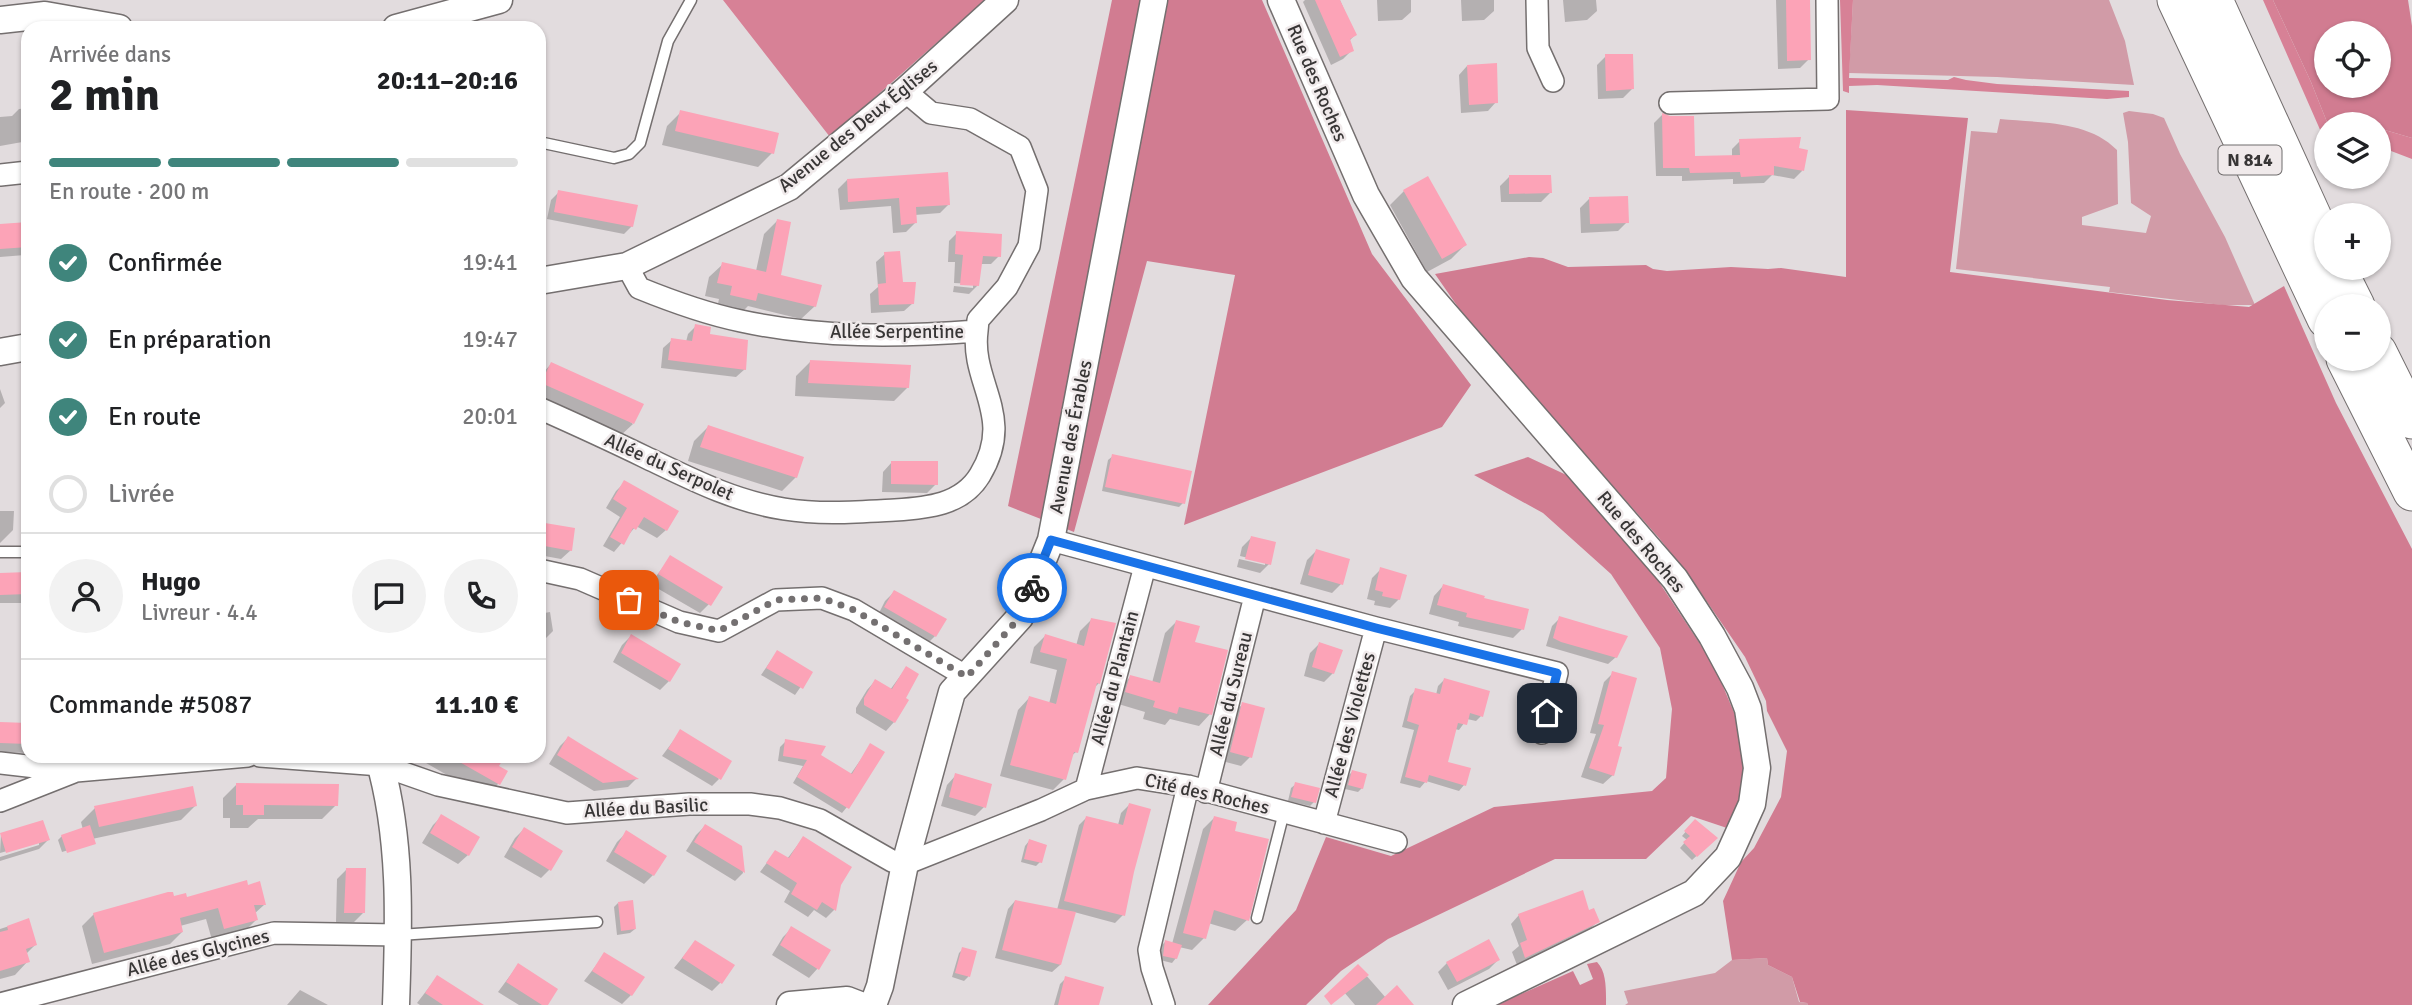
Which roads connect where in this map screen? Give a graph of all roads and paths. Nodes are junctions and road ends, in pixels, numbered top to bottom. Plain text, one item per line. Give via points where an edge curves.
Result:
1 (499, 0) edge
2 (691, 0) edge
3 (1005, 0) edge
4 (1154, 0) edge
5 (1281, 0) edge
6 (1537, 0) edge
7 (1827, 0) edge
8 (2176, 0) edge
9 (2214, 0) edge
10 (444, 7) edge
11 (0, 20) edge
12 (79, 21) edge
13 (412, 21) edge
14 (1553, 81) dead end
15 (905, 91) junction
16 (1670, 103) dead end
17 (546, 143) edge
18 (21, 172) edge
19 (0, 174) edge
20 (2314, 220) edge
21 (627, 266) junction
22 (546, 280) edge
23 (2314, 294) edge
24 (977, 331) junction
25 (2351, 371) edge
26 (2388, 371) edge
27 (546, 411) edge
28 (2412, 420) edge
29 (2412, 492) edge
30 (1051, 540) junction
31 (0, 552) edge
32 (21, 552) edge
33 (1145, 566) junction
34 (546, 572) edge
35 (1255, 596) junction
36 (1376, 628) junction
37 (967, 677) junction
38 (1542, 733) dead end
39 (168, 763) edge
40 (380, 763) edge
41 (386, 763) edge
42 (0, 764) edge
43 (76, 771) junction
44 (1086, 789) junction
45 (1197, 789) junction
46 (0, 801) edge
47 (1284, 812) junction
48 (1324, 822) junction
49 (1396, 842) dead end
50 (905, 864) junction
51 (1257, 918) dead end
52 (597, 922) dead end
53 (399, 935) junction
54 (0, 1004) edge
55 (396, 1005) edge
56 (790, 1005) edge
57 (860, 1005) edge
58 (873, 1005) edge
59 (1164, 1005) edge
60 (1466, 1005) edge

1 - 10 street
2 - 17 lane via 668,41 640,143 629,154 614,158
3 - 15 street, Avenue des Deux Églises
4 - 30 street, Avenue des Érables
5 - 60 street, Rue des Roches via 1366,195 1414,278 1675,579 1712,636 1748,709 1757,768 1752,804 1728,857 1714,874 1694,894
6 - 14 street via 1538,48
7 - 16 street via 1829,99
8 - 23 highway, N 814
9 - 20 highway, N 814
10 - 13 street
11 - 12 street via 45,15
15 - 21 street, Avenue des Deux Églises via 789,187
15 - 24 street, Allée Serpentine via 931,113 971,119 1020,147 1037,190 1029,246 1007,288 978,320
18 - 19 street
21 - 22 street, Avenue des Deux Églises
21 - 24 street, Allée Serpentine via 639,288 741,321 821,332 925,335
24 - 27 street, Allée du Serpolet via 975,347 994,412 993,437 980,476 951,501 928,508 785,510 724,495
25 - 29 highway
26 - 28 highway
30 - 33 street
30 - 37 street, Avenue des Érables via 1020,617
31 - 32 lane
33 - 35 street
33 - 44 street, Allée du Plantain
34 - 37 street via 580,579 679,622 719,631 776,600 822,598 854,610
35 - 36 street
35 - 45 street, Allée du Sureau
36 - 38 street via 1557,673
36 - 48 street, Allée des Violettes
37 - 50 street, Avenue des Érables via 952,692
39 - 43 street
40 - 53 street via 395,834
41 - 50 street, Allée du Basilic via 438,785 567,813 689,804 780,808 820,820
42 - 43 street
43 - 46 street
44 - 45 street, Cité des Roches via 1137,778
44 - 50 street, Cité des Roches
45 - 47 street, Cité des Roches
45 - 59 street, Allée du Sureau via 1149,950
47 - 48 street, Cité des Roches
47 - 51 lane
48 - 49 street, Cité des Roches
50 - 58 street, Avenue des Érables
52 - 53 lane
53 - 54 street, Allée des Glycines via 274,933
53 - 55 street
56 - 57 street via 847,1000

